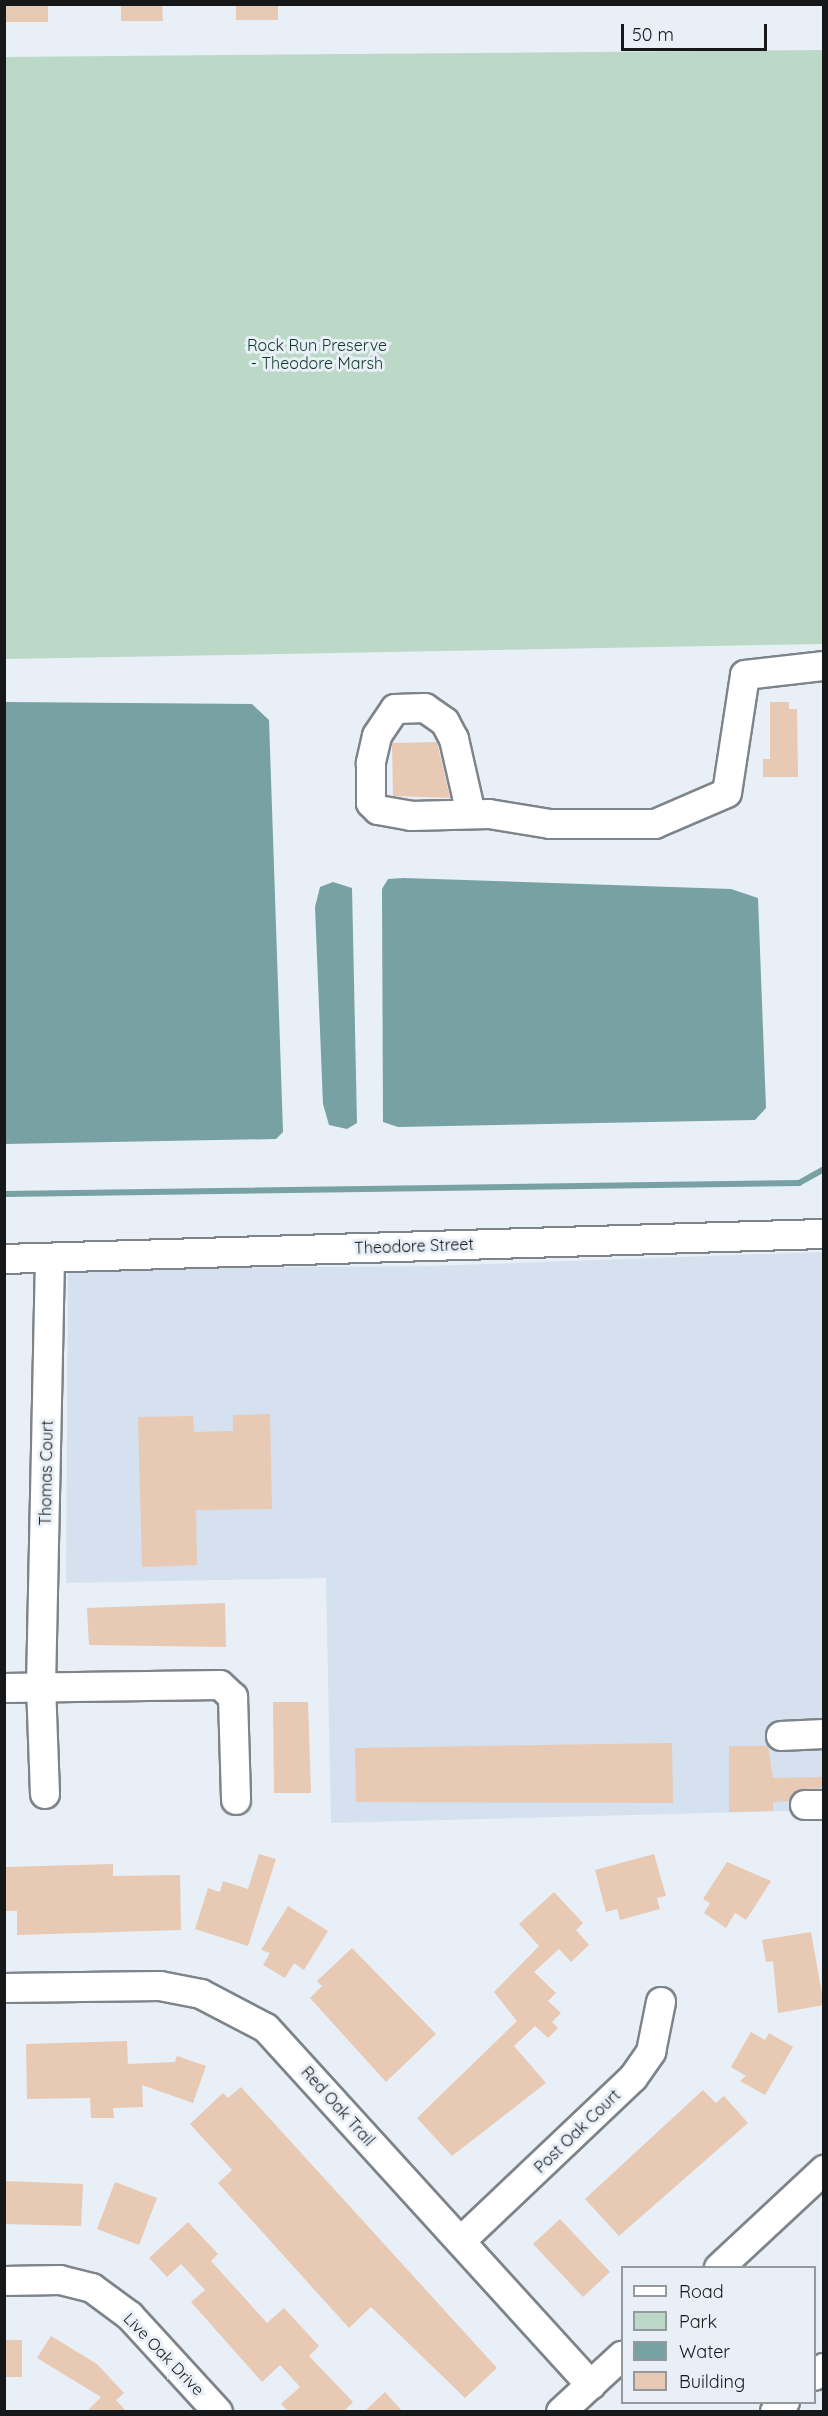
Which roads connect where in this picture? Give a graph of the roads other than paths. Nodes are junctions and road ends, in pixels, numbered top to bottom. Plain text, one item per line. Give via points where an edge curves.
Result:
1 (824, 666) edge
2 (471, 814) dead end
3 (824, 1234) edge
4 (50, 1258) junction
5 (4, 1259) edge
6 (41, 1687) junction
7 (4, 1688) edge
8 (824, 1734) edge
9 (781, 1736) dead end
10 (45, 1794) dead end
11 (236, 1800) dead end
12 (4, 1988) edge
13 (661, 2002) dead end
14 (824, 2170) edge
15 (461, 2241) junction
16 (721, 2266) edge
17 (4, 2281) edge
18 (621, 2357) edge
19 (590, 2396) edge
20 (218, 2412) edge
21 (561, 2412) edge

1 - 2 street via 745,675 726,793 678,816 655,824 595,825
3 - 4 street, Theodore Street
4 - 5 street, Theodore Street
4 - 6 street, Thomas Court
6 - 7 street
6 - 10 street, Thomas Court
6 - 11 street via 220,1685 233,1697
8 - 9 street
12 - 15 street, Red Oak Trail via 160,1986 230,2007 266,2028
13 - 15 street, Post Oak Court via 651,2052 633,2078
14 - 16 street
15 - 19 street, Red Oak Trail
17 - 20 street, Live Oak Drive via 60,2280 93,2288 130,2316
18 - 19 street
19 - 21 street

